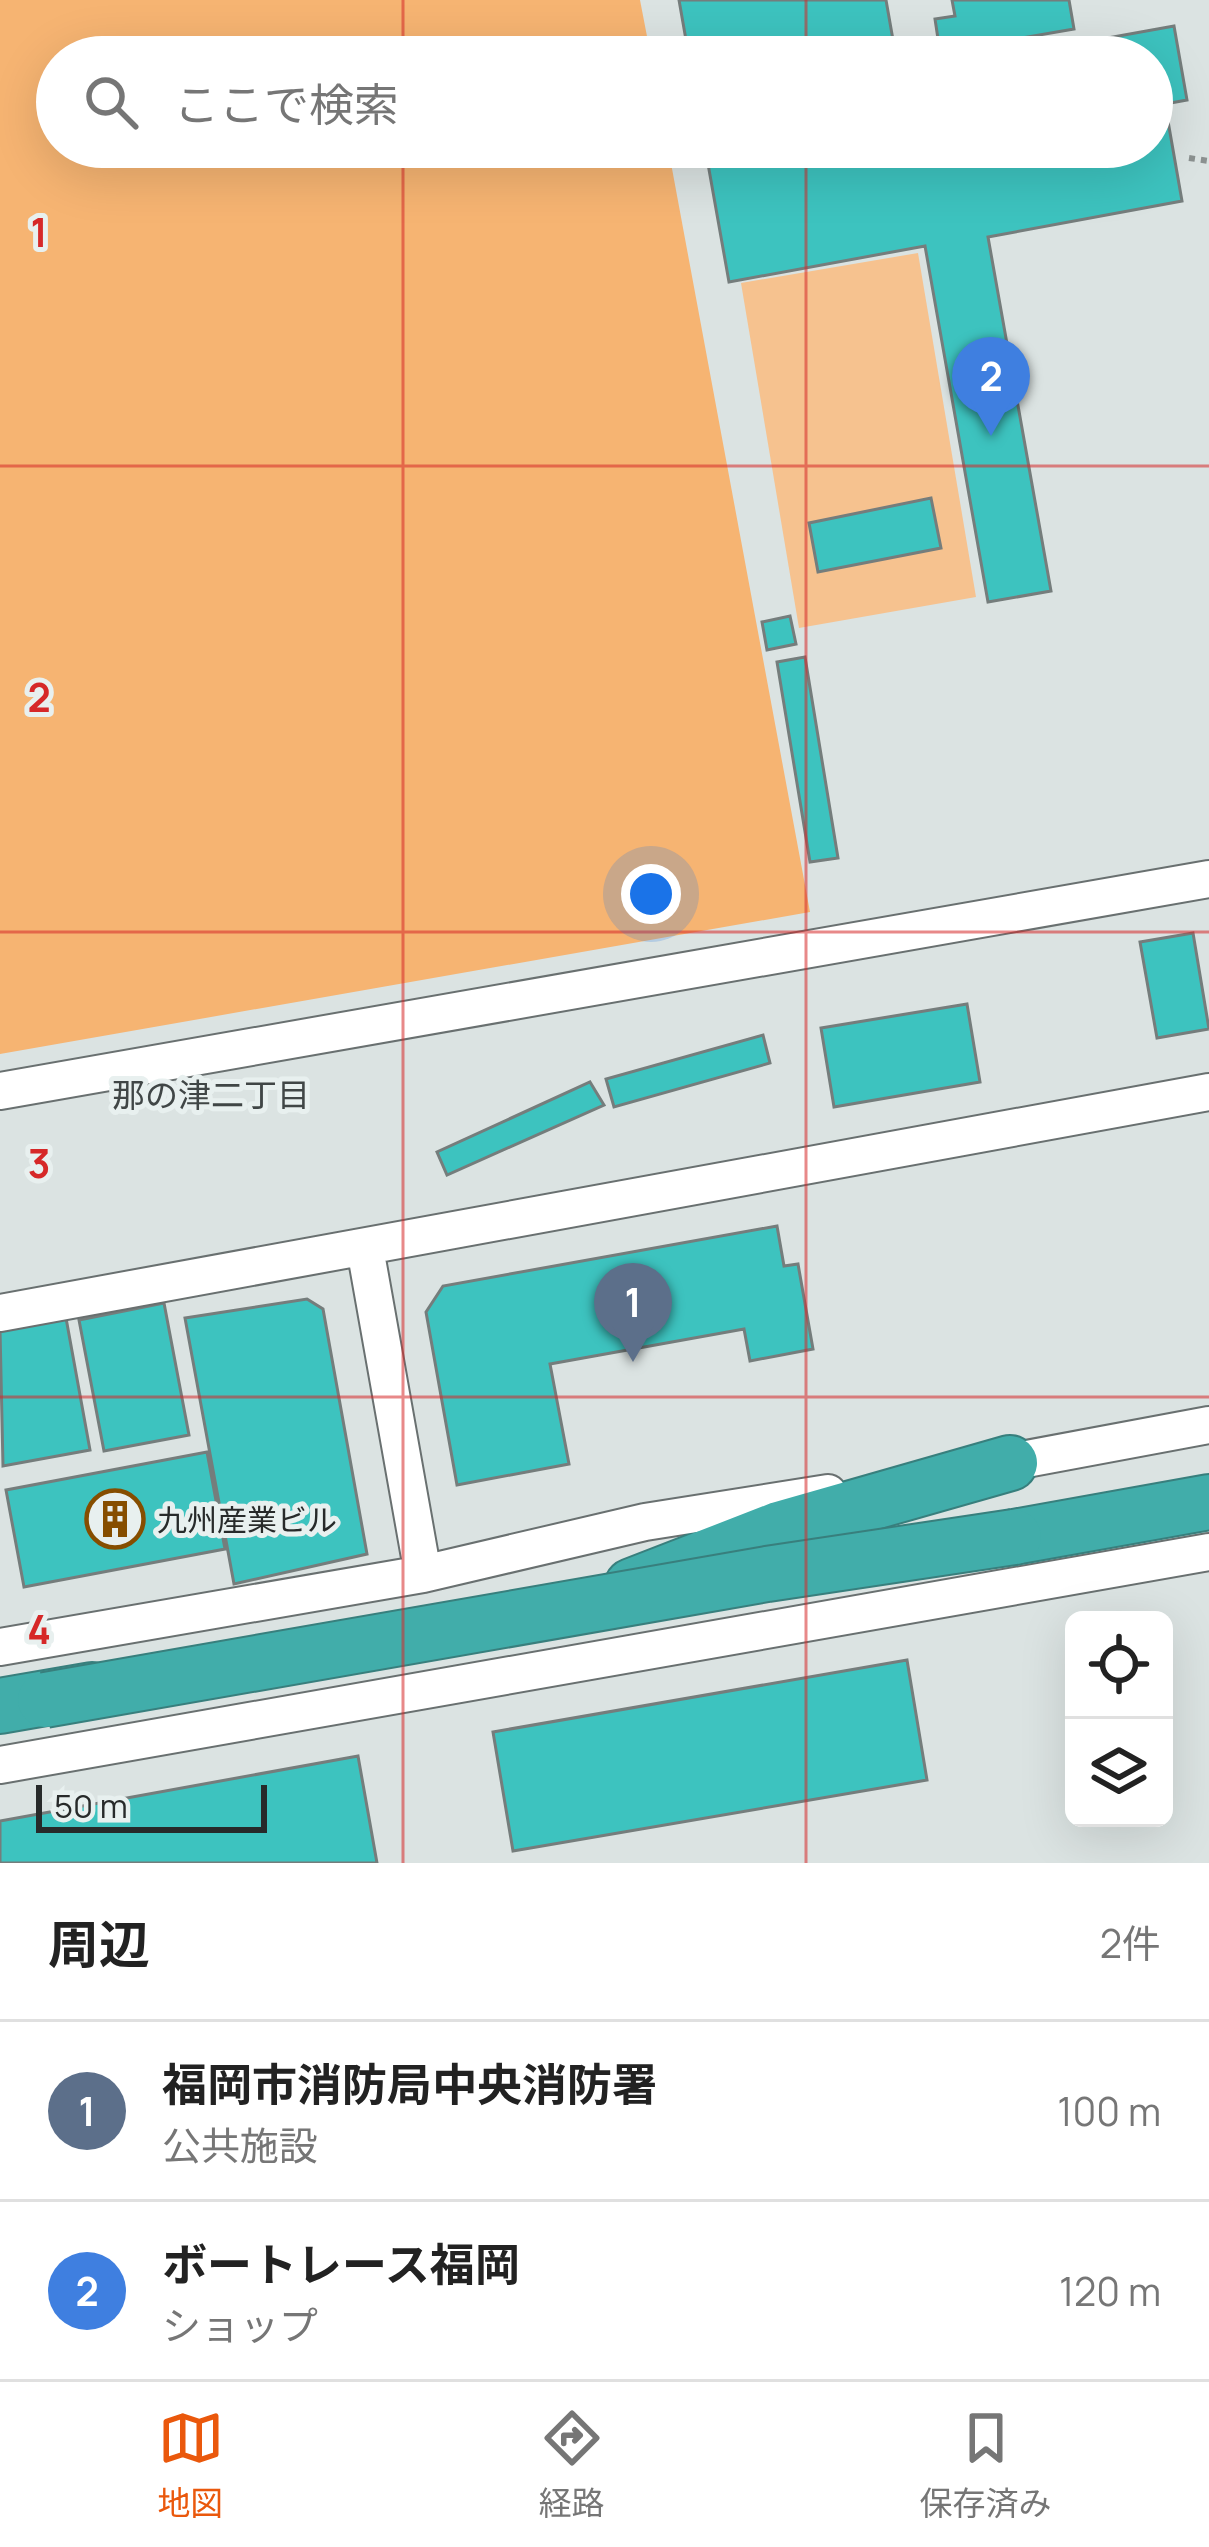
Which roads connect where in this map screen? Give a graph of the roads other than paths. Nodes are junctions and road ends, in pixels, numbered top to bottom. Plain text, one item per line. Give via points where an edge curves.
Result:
1 (1209, 878) edge
2 (0, 1091) edge
3 (1209, 1091) edge
4 (365, 1247) junction
5 (0, 1312) edge
6 (1209, 1425) edge
7 (1010, 1463) junction
8 (1209, 1502) edge
9 (1209, 1552) edge
10 (423, 1574) junction
11 (0, 1647) edge
12 (0, 1707) edge
13 (0, 1765) edge

1 - 2 street
3 - 4 street
4 - 5 street
4 - 10 street
6 - 7 street
7 - 10 street via 645,1522
7 - 12 highway, bridge via 779,1529 553,1616
8 - 12 highway, bridge
9 - 13 street
10 - 11 street

